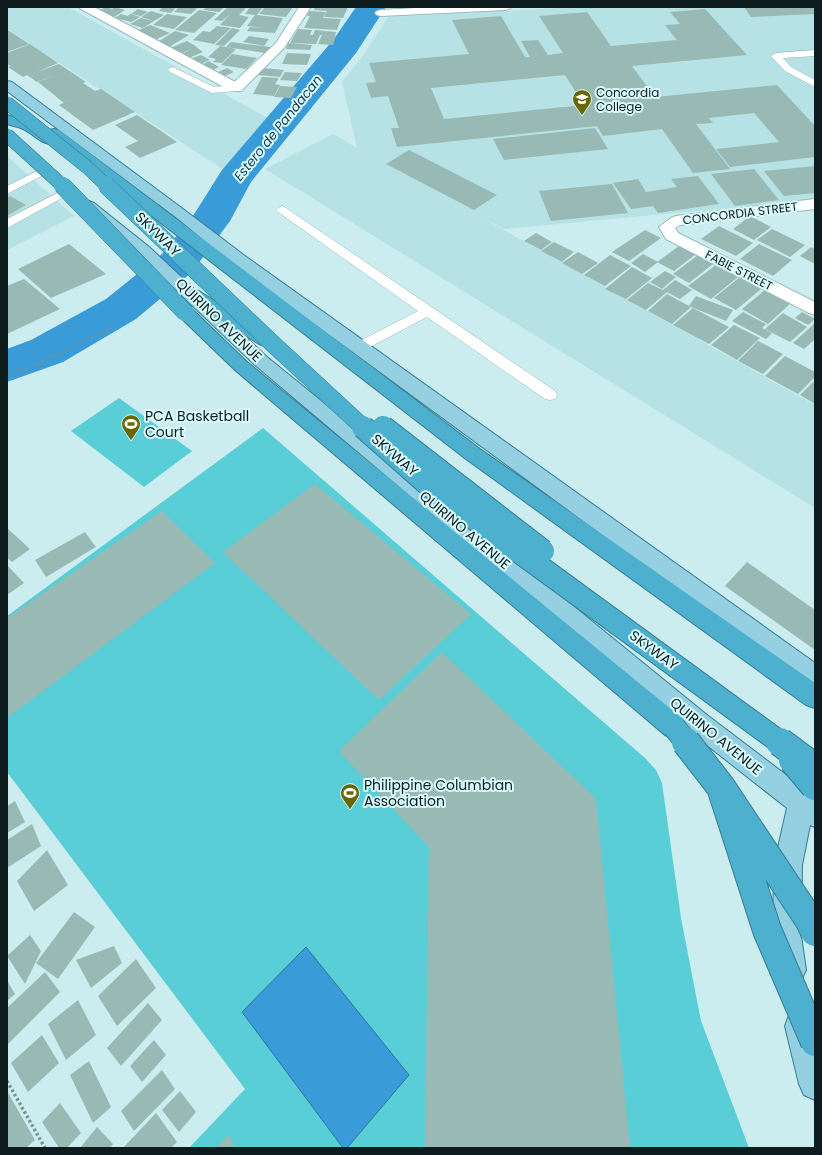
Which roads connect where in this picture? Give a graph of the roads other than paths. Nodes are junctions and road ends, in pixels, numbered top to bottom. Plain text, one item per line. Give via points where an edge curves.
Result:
1 (305, 7) edge
2 (505, 7) edge
3 (92, 8) edge
4 (453, 8) edge
5 (381, 13) dead end
6 (815, 52) edge
7 (173, 70) dead end
8 (815, 84) edge
9 (7, 85) edge
10 (236, 88) junction
11 (7, 97) edge
12 (7, 103) edge
13 (7, 119) edge
14 (7, 135) edge
15 (7, 141) edge
16 (41, 172) junction
17 (69, 190) junction
18 (7, 191) edge
19 (813, 206) edge
20 (282, 210) dead end
21 (176, 218) junction
22 (7, 224) edge
23 (667, 227) joint
24 (193, 295) junction
25 (815, 309) edge
26 (428, 311) junction
27 (359, 347) junction
28 (550, 395) dead end
29 (815, 677) edge
30 (668, 697) junction
31 (815, 697) edge
32 (815, 768) edge
33 (815, 778) edge
34 (720, 787) junction
35 (810, 802) edge
36 (815, 932) edge
37 (798, 1017) junction
38 (815, 1042) edge
39 (815, 1084) edge

1 - 10 street via 280,45
2 - 4 street
3 - 10 street
4 - 5 street
6 - 8 lane via 776,56 788,69
7 - 10 lane via 212,90
9 - 21 main road
11 - 21 highway, SKYWAY
12 - 32 highway, SKYWAY, bridge via 87,167 278,350 432,488
13 - 21 highway, bridge via 30,127 95,172
14 - 34 highway, bridge via 55,177 241,366 674,727
15 - 16 main road, QUIRINO AVENUE
16 - 17 main road, QUIRINO AVENUE
16 - 18 lane
17 - 22 lane
17 - 24 main road, QUIRINO AVENUE via 142,249
19 - 23 street, CONCORDIA STREET via 676,221
20 - 26 lane
21 - 27 main road
21 - 31 highway, SKYWAY via 473,454
23 - 25 street, FABIE STREET via 672,236
24 - 30 main road, QUIRINO AVENUE via 261,361
24 - 35 highway, bridge via 296,359 731,697 781,745
26 - 27 lane
26 - 28 lane
27 - 29 main road
30 - 35 main road, QUIRINO AVENUE
30 - 37 main road via 716,766 741,821 763,882
33 - 35 main road
34 - 36 highway, bridge
34 - 38 highway, bridge via 767,930
35 - 37 main road via 788,865 787,936
37 - 39 main road

